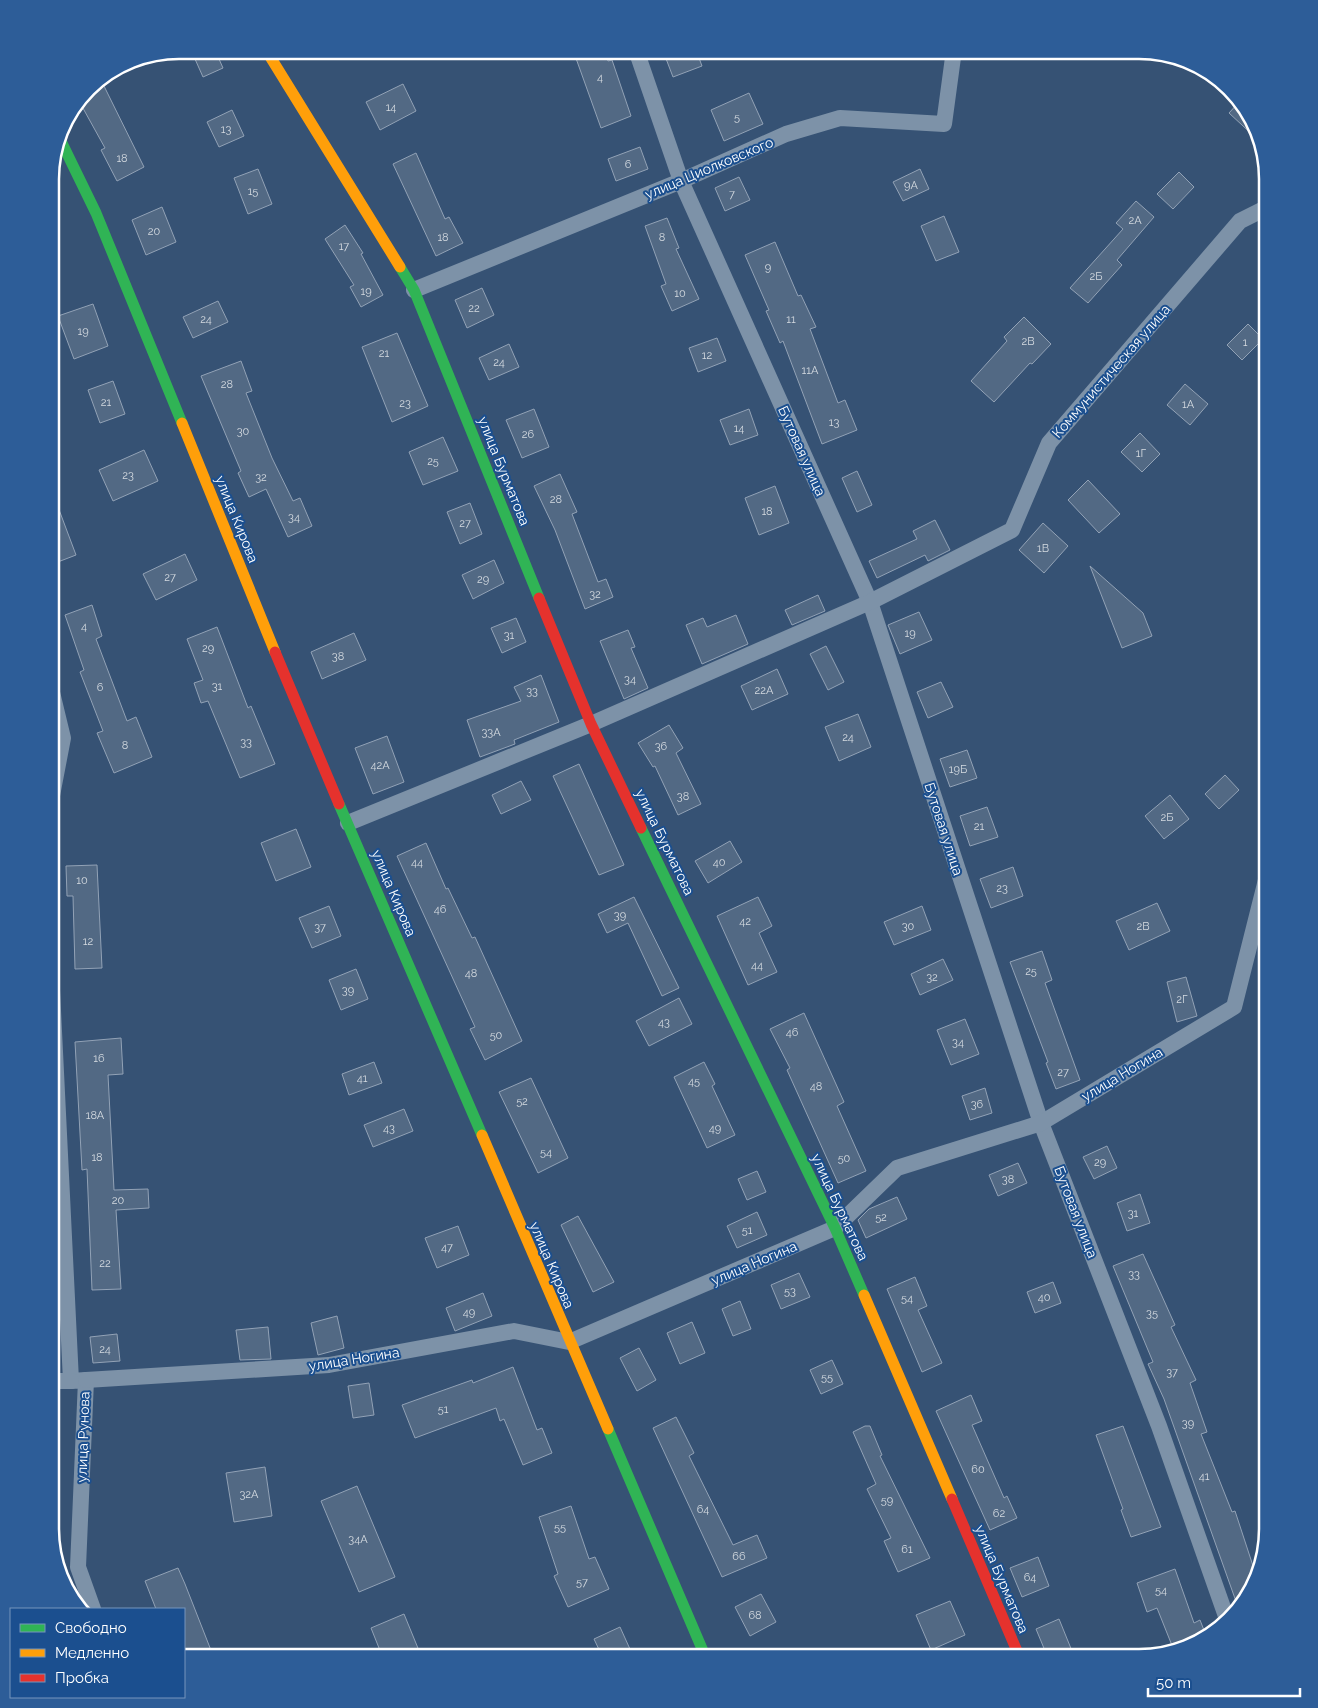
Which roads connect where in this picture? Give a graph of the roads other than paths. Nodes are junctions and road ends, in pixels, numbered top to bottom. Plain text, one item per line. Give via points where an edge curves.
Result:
1 (273, 59) edge
2 (639, 59) edge
3 (953, 59) edge
4 (64, 146) edge
5 (681, 181) junction
6 (1259, 212) edge
7 (414, 290) junction
8 (870, 602) junction
9 (59, 721) edge
10 (591, 724) junction
11 (59, 759) edge
12 (348, 823) junction
13 (1259, 908) edge
14 (59, 1088) edge
15 (1041, 1123) junction
16 (835, 1228) junction
17 (569, 1342) junction
18 (59, 1381) edge
19 (78, 1381) junction
20 (93, 1608) edge
21 (1225, 1612) edge
22 (702, 1649) edge
23 (1016, 1649) edge

1 - 7 street, улица Бурматова
2 - 5 street, Бутовая улица
3 - 5 street, улица Циолковского via 944,124 840,118 786,134
4 - 12 street, улица Кирова via 96,213 323,770
5 - 7 street, улица Циолковского
5 - 8 street, Бутовая улица
6 - 8 street, Коммунистическая улица via 1240,221 1049,443 1012,530
7 - 10 street, улица Бурматова
8 - 10 street, Коммунистическая улица
8 - 15 street, Бутовая улица
9 - 11 street via 63,738
10 - 12 street, Коммунистическая улица
10 - 16 street, улица Бурматова
12 - 17 street, улица Кирова
13 - 15 street, улица Ногина via 1234,1007
14 - 19 street, улица Рунова
15 - 16 street, улица Ногина via 897,1168
15 - 21 street, Бутовая улица via 1159,1426
16 - 17 street, улица Ногина
16 - 23 street, улица Бурматова
17 - 19 street, улица Ногина via 514,1331 329,1365
17 - 22 street, улица Кирова
18 - 19 street, улица Ногина
19 - 20 street, улица Рунова via 78,1567

